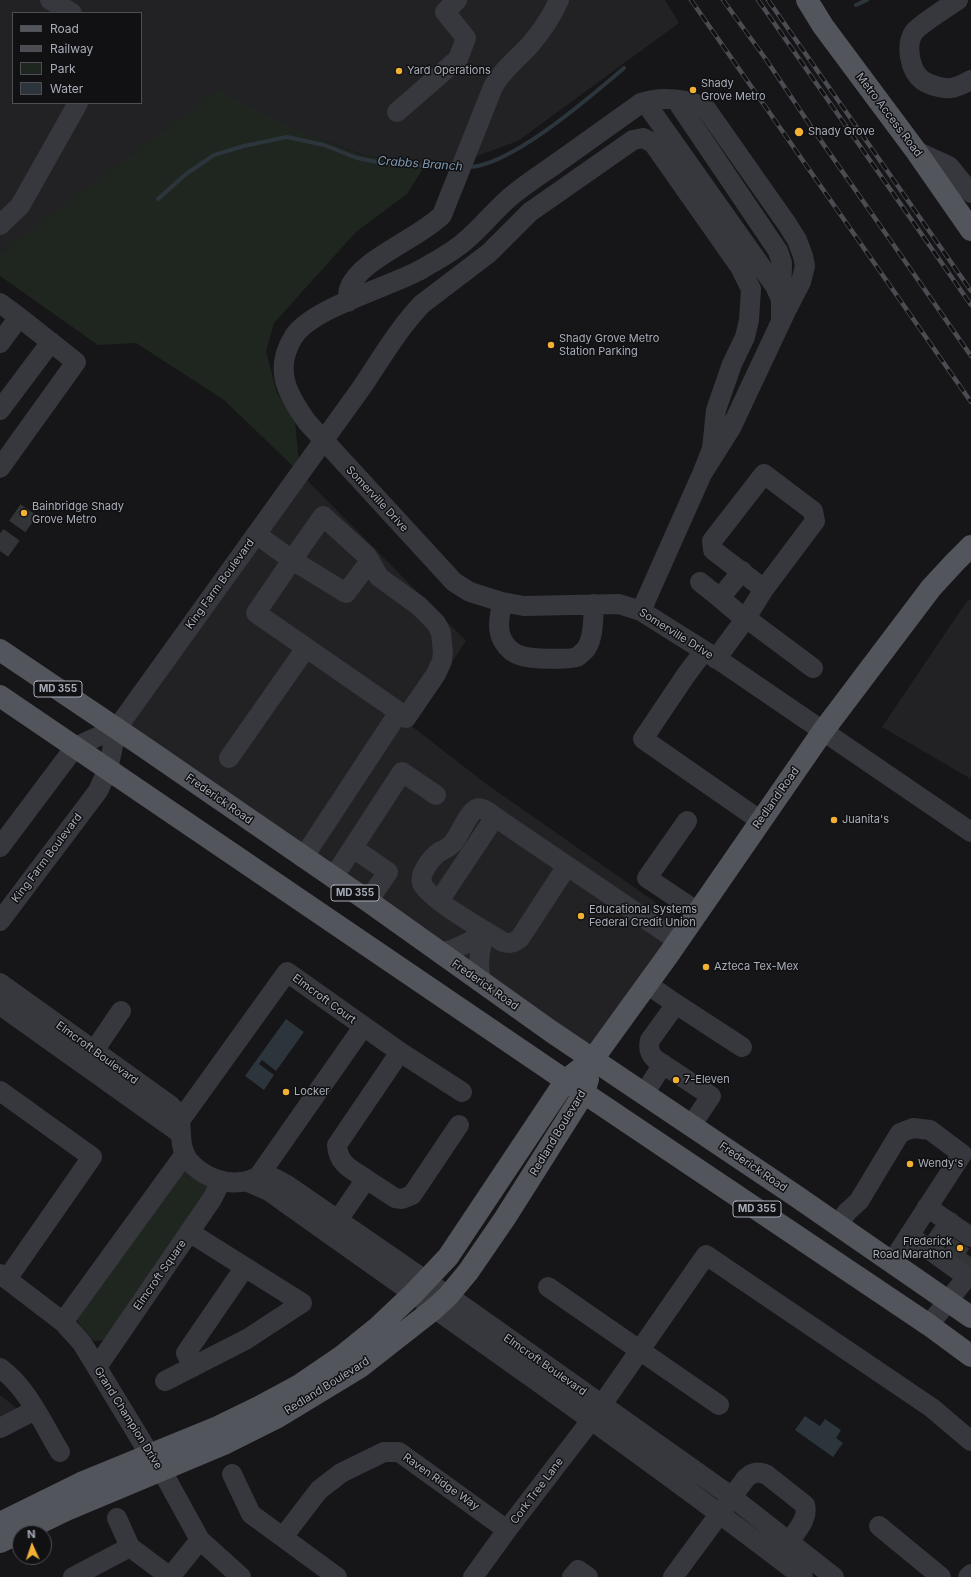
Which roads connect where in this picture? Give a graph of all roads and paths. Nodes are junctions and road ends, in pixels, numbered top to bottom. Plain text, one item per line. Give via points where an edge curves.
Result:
1 (50, 0) edge
2 (457, 0) edge
3 (558, 0) edge
4 (807, 0) edge
5 (958, 0) edge
6 (70, 12) edge
7 (971, 80) edge
8 (676, 100) junction
9 (645, 102) junction
10 (77, 104) edge
11 (397, 112) dead end
12 (916, 151) junction
13 (971, 193) edge
14 (0, 225) edge
15 (971, 230) edge
16 (781, 299) junction
17 (348, 302) junction
18 (0, 303) edge
19 (19, 317) junction
20 (781, 320) junction
21 (51, 342) junction
22 (0, 343) edge
23 (0, 410) edge
24 (324, 440) junction
25 (0, 468) edge
26 (702, 474) junction
27 (256, 534) junction
28 (971, 546) edge
29 (292, 560) junction
30 (370, 561) junction
31 (742, 572) junction
32 (700, 582) dead end
33 (764, 588) junction
34 (720, 598) junction
35 (502, 602) junction
36 (594, 604) junction
37 (641, 611) junction
38 (746, 618) junction
39 (306, 648) junction
40 (0, 650) edge
41 (710, 655) junction
42 (813, 668) dead end
43 (0, 696) edge
44 (399, 712) junction
45 (117, 728) junction
46 (823, 731) junction
47 (75, 746) junction
48 (229, 758) dead end
49 (108, 769) junction
50 (436, 796) dead end
51 (495, 817) junction
52 (761, 821) junction
53 (687, 822) dead end
54 (971, 832) edge
55 (0, 848) edge
56 (353, 848) junction
57 (303, 858) junction
58 (567, 866) junction
59 (333, 878) junction
60 (437, 900) junction
61 (368, 902) junction
62 (698, 912) junction
63 (0, 921) edge
64 (486, 931) junction
65 (678, 941) junction
66 (440, 953) junction
67 (481, 982) junction
68 (0, 983) edge
69 (647, 984) junction
70 (676, 1004) junction
71 (0, 1005) edge
72 (116, 1008) dead end
73 (363, 1027) junction
74 (742, 1047) dead end
75 (400, 1052) junction
76 (85, 1054) junction
77 (593, 1059) junction
78 (663, 1064) junction
79 (566, 1080) junction
80 (0, 1091) edge
81 (462, 1092) dead end
82 (584, 1093) junction
83 (644, 1094) junction
84 (459, 1125) dead end
85 (691, 1126) junction
86 (180, 1128) junction
87 (185, 1154) junction
88 (963, 1169) edge
89 (252, 1179) junction
90 (366, 1179) junction
91 (221, 1181) junction
92 (927, 1207) junction
93 (338, 1220) junction
94 (950, 1222) junction
95 (838, 1225) junction
96 (189, 1232) junction
97 (909, 1235) junction
98 (930, 1250) junction
99 (962, 1259) edge
100 (892, 1262) junction
101 (245, 1267) junction
102 (4, 1277) edge
103 (548, 1287) dead end
104 (419, 1288) junction
105 (947, 1301) junction
106 (441, 1303) junction
107 (971, 1317) edge
108 (63, 1322) junction
109 (929, 1325) junction
110 (639, 1351) junction
111 (971, 1356) edge
112 (97, 1367) junction
113 (193, 1367) junction
114 (0, 1368) edge
115 (165, 1381) dead end
116 (719, 1405) dead end
117 (35, 1410) junction
118 (597, 1412) junction
119 (0, 1428) edge
120 (971, 1440) edge
121 (60, 1452) dead end
122 (155, 1462) junction
123 (232, 1474) dead end
124 (732, 1497) junction
125 (720, 1513) junction
126 (117, 1518) dead end
127 (0, 1523) edge
128 (879, 1526) dead end
129 (507, 1530) junction
130 (283, 1537) junction
131 (200, 1540) junction
132 (0, 1542) edge
133 (789, 1542) junction
134 (123, 1552) junction
135 (971, 1574) edge
136 (73, 1577) edge
137 (98, 1577) edge
138 (170, 1577) edge
139 (241, 1577) edge
140 (337, 1577) edge
141 (473, 1577) edge
142 (572, 1577) edge
143 (588, 1577) edge
144 (673, 1577) edge
145 (803, 1577) edge
146 (834, 1577) edge
147 (941, 1577) edge
148 (968, 1577) edge

1 - 6 street
2 - 11 street via 445,12 466,38 458,58
3 - 17 street via 530,44 498,78 445,211 437,221 369,265 353,282
4 - 12 main road, Metro Access Road via 823,26
5 - 7 street via 914,32 908,44 909,55 913,68 921,80 931,85 951,88
8 - 9 street via 658,99
8 - 16 street via 778,250 782,263
8 - 20 street via 692,102 707,110 797,240 805,266 801,282
9 - 16 street via 775,286
9 - 17 street, Somerville Drive via 516,192 465,242 420,270
10 - 14 street via 20,206
12 - 13 street via 949,166
12 - 15 main road, Metro Access Road
16 - 20 street
17 - 24 street, Somerville Drive via 303,326 289,345 284,359 283,372 291,401 306,422
18 - 19 street
19 - 21 street
19 - 22 street
20 - 26 street via 731,428
21 - 23 street
21 - 25 street via 76,362
24 - 26 street, King Farm Boulevard via 394,338 422,304 489,253 530,212 633,140 643,138 652,143 740,267 751,289 745,337 732,364 716,410 712,449
24 - 27 street, King Farm Boulevard
24 - 35 street, Somerville Drive via 454,582 470,592
26 - 37 street
27 - 29 street
27 - 45 street, King Farm Boulevard
28 - 46 main road, Redland Road via 932,588
29 - 30 street via 346,593
29 - 30 street via 324,516
29 - 39 street via 256,613
30 - 44 street via 379,577 429,615 439,628 443,642 442,661 436,674 406,718
31 - 33 street
31 - 33 street via 713,550 712,541 764,474 813,511 815,521
31 - 34 street
32 - 34 street
33 - 38 street
34 - 38 street
35 - 36 street, Somerville Drive via 532,606
35 - 36 street via 498,622 499,633 508,648 523,656 566,659 576,657 586,648 592,632
36 - 37 street, Somerville Drive via 619,604
37 - 41 street, Somerville Drive
38 - 41 street
38 - 42 street
39 - 44 street
39 - 48 street
40 - 45 main road, Frederick Road / MD 355
41 - 46 street, Somerville Drive
41 - 52 street via 686,675 643,739
43 - 47 main road, MD 355
44 - 57 street
45 - 47 street
45 - 49 street, King Farm Boulevard
45 - 57 main road, Frederick Road / MD 355
46 - 52 main road, Redland Road
46 - 54 street, Somerville Drive
47 - 49 main road, MD 355
47 - 55 street
49 - 63 street, King Farm Boulevard via 98,791
49 - 79 main road, MD 355
50 - 56 street via 402,772
51 - 58 street
51 - 60 street
51 - 60 street via 483,809 476,809 451,845 437,853 422,875 424,888
52 - 62 main road, Redland Road
53 - 62 street via 647,878
56 - 59 street
56 - 61 street via 388,872
57 - 59 main road, Frederick Road / MD 355
58 - 64 street via 520,938 509,944
58 - 65 street
59 - 61 main road, Frederick Road / MD 355
60 - 64 street
61 - 66 main road, Frederick Road / MD 355
62 - 65 main road, Redland Road
64 - 66 street via 454,950
64 - 67 street via 478,969
65 - 69 main road, Redland Road
66 - 67 main road, Frederick Road / MD 355
67 - 77 main road, Frederick Road / MD 355
68 - 76 street, Elmcroft Boulevard
69 - 70 street
69 - 77 main road, Redland Road
70 - 74 street
70 - 78 street via 648,1046 650,1054
71 - 76 street, Elmcroft Boulevard
72 - 76 street
73 - 75 street
73 - 86 street, Elmcroft Court via 287,972
73 - 89 street, Elmcroft Court
75 - 81 street
75 - 90 street via 337,1145 337,1154 341,1161
76 - 86 street, Elmcroft Boulevard
77 - 79 main road, Redland Boulevard
77 - 82 main road, Redland Boulevard
77 - 83 main road, Frederick Road / MD 355
78 - 83 street
78 - 85 street via 711,1096
79 - 82 main road, MD 355
79 - 104 main road, Redland Boulevard via 452,1251
80 - 102 street via 92,1157
82 - 106 main road, Redland Boulevard via 505,1218 468,1272
82 - 109 main road, MD 355
83 - 85 main road, Frederick Road / MD 355
84 - 90 street via 412,1195 402,1199 395,1198
85 - 95 main road, Frederick Road / MD 355
86 - 87 street, Elmcroft Boulevard via 181,1144
87 - 91 street, Elmcroft Boulevard via 200,1171
87 - 108 street
88 - 92 street
88 - 95 street via 962,1154 930,1130 913,1128 900,1133 859,1201
89 - 91 street, Elmcroft Boulevard
89 - 93 street, Elmcroft Boulevard via 268,1176 287,1185
89 - 104 street, Elmcroft Boulevard
90 - 93 street
91 - 96 street, Elmcroft Square
92 - 94 street
92 - 97 street
93 - 104 street, Elmcroft Boulevard
94 - 98 street
94 - 99 street
95 - 100 main road, Frederick Road / MD 355
96 - 101 street
96 - 112 street, Elmcroft Square
97 - 98 street
97 - 100 street
98 - 99 street
99 - 105 street
100 - 105 main road, Frederick Road / MD 355
101 - 113 street via 186,1353
101 - 113 street via 302,1303 247,1339
102 - 108 street, Grand Champion Drive
103 - 110 street
104 - 106 street, Elmcroft Boulevard
104 - 122 main road, Redland Boulevard via 378,1327 298,1386
105 - 107 main road, Frederick Road / MD 355
105 - 109 street
106 - 118 street, Elmcroft Boulevard
106 - 122 main road, Redland Boulevard via 360,1367 276,1418 226,1443
108 - 112 street, Grand Champion Drive via 82,1343
109 - 111 main road, MD 355
110 - 116 street
110 - 118 street, Cork Tree Lane
110 - 120 street, Cork Tree Lane via 706,1255 932,1408
112 - 122 street, Grand Champion Drive
113 - 115 street
114 - 117 street via 20,1386
117 - 119 street
117 - 121 street
118 - 124 street, Elmcroft Boulevard
118 - 125 street, Elmcroft Boulevard
118 - 129 street, Cork Tree Lane
122 - 127 main road, Redland Boulevard via 81,1483
122 - 131 street, Grand Champion Drive
122 - 132 main road, Redland Boulevard
123 - 130 street via 251,1514
124 - 125 street
124 - 133 street, Elmcroft Boulevard
124 - 133 street via 746,1478 752,1473 760,1472 803,1502 806,1509 804,1519
125 - 144 street
125 - 145 street, Elmcroft Boulevard
126 - 134 street
128 - 147 street
129 - 130 street, Raven Ridge Way via 398,1452 384,1452 341,1473 319,1490
129 - 141 street, Cork Tree Lane
130 - 140 street
131 - 138 street
131 - 139 street, Grand Champion Drive
133 - 146 street, Elmcroft Boulevard
134 - 136 street
134 - 137 street
134 - 138 street
135 - 148 street
142 - 143 street via 578,1570

